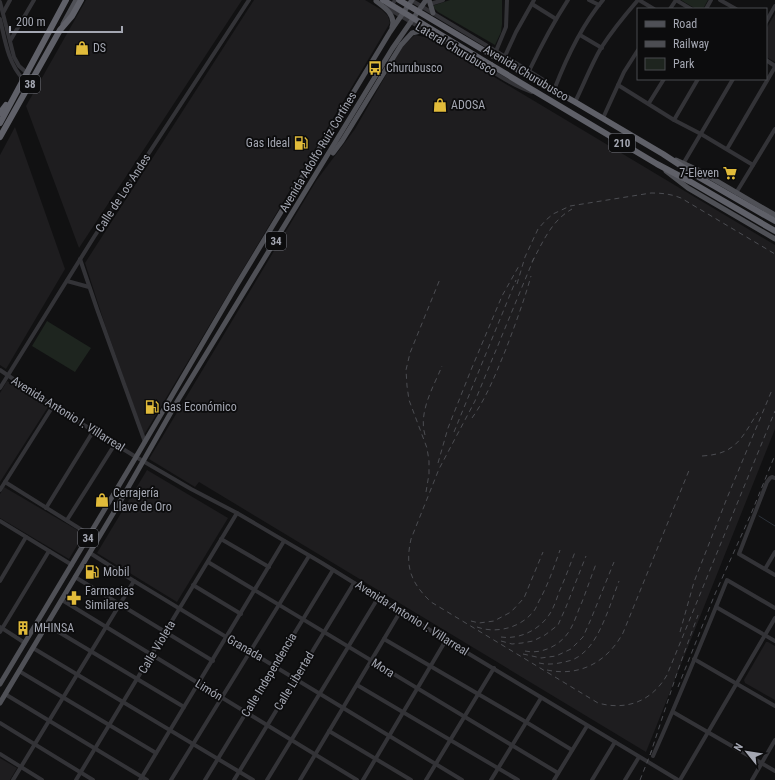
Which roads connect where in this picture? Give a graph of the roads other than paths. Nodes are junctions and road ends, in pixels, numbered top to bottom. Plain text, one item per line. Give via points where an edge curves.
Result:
1 (10, 0) edge
2 (34, 0) edge
3 (66, 0) edge
4 (76, 0) edge
5 (81, 0) edge
6 (249, 0) edge
7 (376, 0) edge
8 (383, 0) edge
9 (395, 0) edge
10 (399, 0) edge
11 (411, 0) edge
12 (443, 0) edge
13 (507, 0) edge
14 (568, 0) edge
15 (589, 0) edge
16 (603, 0) edge
17 (638, 0) edge
18 (676, 0) edge
19 (720, 0) edge
20 (0, 2) edge
21 (428, 2) edge
22 (533, 2) edge
23 (422, 6) junction
24 (598, 6) junction
25 (775, 6) edge
26 (652, 8) edge
27 (689, 8) edge
28 (734, 8) edge
29 (389, 9) junction
30 (3, 13) junction
31 (433, 13) junction
32 (401, 16) junction
33 (0, 19) edge
34 (556, 19) junction
35 (767, 20) edge
36 (411, 22) junction
37 (506, 27) junction
38 (60, 30) junction
39 (424, 30) junction
40 (390, 32) junction
41 (516, 32) junction
42 (580, 35) junction
43 (10, 41) junction
44 (602, 48) junction
45 (637, 52) edge
46 (496, 54) junction
47 (505, 56) junction
48 (775, 66) edge
49 (529, 70) junction
50 (26, 73) junction
51 (23, 79) junction
52 (663, 80) edge
53 (697, 80) edge
54 (732, 80) edge
55 (767, 80) edge
56 (767, 80) edge
57 (618, 85) junction
58 (548, 87) junction
59 (554, 90) junction
60 (540, 95) junction
61 (14, 96) junction
62 (575, 102) junction
63 (649, 104) junction
64 (0, 114) edge
65 (603, 118) junction
66 (674, 120) junction
67 (0, 123) edge
68 (775, 129) edge
69 (701, 134) junction
70 (0, 137) edge
71 (727, 149) junction
72 (663, 154) junction
73 (657, 164) junction
74 (683, 164) junction
75 (754, 165) junction
76 (320, 169) junction
77 (736, 193) junction
78 (775, 215) edge
79 (775, 220) edge
80 (775, 232) edge
81 (775, 239) edge
82 (80, 258) junction
83 (67, 281) junction
84 (89, 287) junction
85 (0, 370) edge
86 (8, 376) junction
87 (0, 388) edge
88 (54, 406) junction
89 (94, 430) junction
90 (145, 442) junction
91 (115, 444) junction
92 (136, 457) junction
93 (144, 461) junction
94 (775, 478) edge
95 (5, 482) junction
96 (0, 490) edge
97 (46, 508) junction
98 (236, 513) junction
99 (67, 520) junction
100 (0, 521) edge
101 (90, 535) junction
102 (26, 537) junction
103 (221, 539) junction
104 (284, 541) junction
105 (49, 551) junction
106 (775, 552) edge
107 (90, 553) junction
108 (309, 556) junction
109 (208, 562) junction
110 (72, 565) junction
111 (269, 567) junction
112 (333, 570) junction
113 (765, 570) junction
114 (775, 575) edge
115 (76, 577) junction
116 (0, 581) edge
117 (134, 581) junction
118 (354, 583) junction
119 (193, 585) junction
120 (255, 591) junction
121 (378, 598) junction
122 (62, 600) junction
123 (120, 604) junction
124 (278, 605) junction
125 (716, 607) junction
126 (179, 608) junction
127 (775, 608) edge
128 (400, 612) junction
129 (241, 614) junction
130 (775, 618) edge
131 (303, 620) junction
132 (47, 625) junction
133 (105, 627) junction
134 (1, 629) edge
135 (166, 632) junction
136 (324, 632) junction
137 (765, 635) junction
138 (226, 637) junction
139 (384, 639) junction
140 (446, 640) junction
141 (775, 641) edge
142 (25, 643) junction
143 (348, 647) junction
144 (33, 648) junction
145 (91, 651) junction
146 (250, 651) junction
147 (152, 655) junction
148 (694, 659) junction
149 (213, 660) junction
150 (372, 661) junction
151 (274, 666) junction
152 (431, 666) junction
153 (494, 668) junction
154 (19, 671) junction
155 (77, 674) junction
156 (296, 678) junction
157 (137, 679) junction
158 (736, 683) junction
159 (0, 684) edge
160 (199, 684) junction
161 (357, 685) junction
162 (417, 689) junction
163 (5, 694) junction
164 (320, 694) junction
165 (478, 694) junction
166 (63, 698) junction
167 (222, 698) junction
168 (541, 698) junction
169 (123, 702) junction
170 (0, 703) edge
171 (775, 706) edge
172 (184, 707) junction
173 (343, 707) junction
174 (246, 712) junction
175 (673, 712) junction
176 (403, 713) junction
177 (465, 716) junction
178 (49, 721) junction
179 (526, 722) junction
180 (0, 723) edge
181 (109, 725) junction
182 (268, 725) junction
183 (587, 726) junction
184 (170, 730) junction
185 (329, 731) junction
186 (708, 732) junction
187 (390, 736) junction
188 (292, 740) junction
189 (450, 740) junction
190 (775, 740) edge
191 (615, 742) junction
192 (35, 744) junction
193 (193, 744) junction
194 (512, 745) junction
195 (95, 749) junction
196 (572, 750) junction
197 (0, 754) edge
198 (156, 754) junction
199 (315, 754) junction
200 (639, 756) junction
201 (653, 756) dead end
202 (376, 758) junction
203 (218, 759) junction
204 (761, 763) junction
205 (436, 764) junction
206 (21, 767) junction
207 (498, 768) junction
208 (239, 771) junction
209 (775, 772) edge
210 (81, 773) junction
211 (558, 773) junction
212 (141, 778) edge
213 (302, 779) edge
214 (13, 780) edge
215 (42, 780) edge
216 (76, 780) edge
217 (93, 780) edge
218 (147, 780) edge
219 (172, 780) edge
220 (205, 780) edge
221 (234, 780) edge
222 (253, 780) edge
223 (267, 780) edge
224 (357, 780) edge
225 (363, 780) edge
226 (411, 780) edge
227 (426, 780) edge
228 (462, 780) edge
229 (491, 780) edge
230 (518, 780) edge
231 (554, 780) edge
232 (592, 780) edge
233 (625, 780) edge
234 (679, 780) edge
235 (752, 780) edge

1 - 30 street
2 - 43 street
3 - 50 highway, 38
4 - 38 main road, 38
5 - 38 highway
6 - 82 street, Calle de Los Andes
7 - 29 street, Lateral Churubusco
7 - 40 main road via 391,15 393,24
8 - 60 highway, Avenida Churubusco / 210, bridge
9 - 29 street
10 - 46 highway, Avenida Churubusco / 210, bridge
11 - 23 street, Lateral Churubusco
11 - 32 main road, Avenida Adolfo Ruiz Cortínes / 34
12 - 21 street
13 - 37 street
14 - 34 street
15 - 24 street
16 - 24 street
17 - 26 street
17 - 44 street
18 - 27 street
19 - 28 street
20 - 30 street
21 - 23 main road, Avenida Adolfo Ruiz Cortínes / 34
21 - 31 main road
22 - 34 street
22 - 41 street
23 - 31 street, Lateral Churubusco
23 - 36 main road, Avenida Adolfo Ruiz Cortínes / 34
24 - 42 street
25 - 35 street
29 - 32 street, Lateral Churubusco
30 - 43 street
31 - 46 street, Lateral Churubusco
32 - 36 street, Lateral Churubusco
32 - 40 main road, Avenida Adolfo Ruiz Cortínes / 34
33 - 51 street via 10,58
34 - 49 street
36 - 39 street, Lateral Churubusco
36 - 76 main road, Avenida Adolfo Ruiz Cortínes / 34
37 - 41 street
37 - 46 street
38 - 70 highway, 38
39 - 60 street, Lateral Churubusco via 518,86
39 - 76 main road via 412,33 401,44 342,141
40 - 90 main road, Avenida Adolfo Ruiz Cortínes / 34
41 - 47 street
42 - 44 street
42 - 59 street
43 - 50 street via 18,66
44 - 62 street
45 - 57 street
46 - 47 street, Lateral Churubusco
46 - 58 highway, Avenida Churubusco / 210
47 - 49 street, Lateral Churubusco
48 - 55 street
49 - 58 street, Lateral Churubusco via 545,81
50 - 51 highway, 38
51 - 61 highway, 38
52 - 63 street
53 - 66 street
54 - 69 street
56 - 71 street
57 - 63 street
57 - 65 street
58 - 59 highway, Avenida Churubusco / 210
59 - 62 highway, Avenida Churubusco / 210
60 - 73 highway, Avenida Churubusco / 210
61 - 64 highway
61 - 67 highway
62 - 65 highway, Avenida Churubusco / 210
63 - 66 street
65 - 72 highway, Avenida Churubusco / 210
66 - 69 street
68 - 75 street
69 - 71 street
69 - 74 street
71 - 75 street
72 - 74 main road, Avenida Churubusco
72 - 79 highway, Avenida Churubusco / 210
73 - 80 highway, Avenida Churubusco / 210
73 - 81 main road, Avenida Churubusco via 688,188
74 - 77 main road, Avenida Churubusco
75 - 77 street
76 - 93 main road, Avenida Adolfo Ruiz Cortínes / 34
77 - 78 main road, Avenida Churubusco
82 - 83 street, Calle de Los Andes
82 - 84 street
83 - 84 street
83 - 86 street, Calle de Los Andes
84 - 90 street
85 - 86 street, Avenida Antonio I. Villarreal
86 - 87 street, Calle de Los Andes
86 - 88 street, Avenida Antonio I. Villarreal
88 - 89 street, Avenida Antonio I. Villarreal
88 - 95 street
89 - 91 street, Avenida Antonio I. Villarreal
89 - 97 street
90 - 92 main road, 34
91 - 92 street, Avenida Antonio I. Villarreal
91 - 99 street
92 - 93 street, Avenida Antonio I. Villarreal
92 - 101 main road, 34
93 - 98 street, Avenida Antonio I. Villarreal
93 - 107 main road, 34
94 - 113 street via 770,478 739,554
95 - 96 street
95 - 97 street
97 - 99 street
98 - 103 street, Calle Violeta
98 - 104 street, Avenida Antonio I. Villarreal
99 - 101 street
100 - 102 street
101 - 110 main road, 34
102 - 105 street
102 - 116 street
103 - 109 street, Calle Violeta
103 - 111 street
104 - 108 street, Avenida Antonio I. Villarreal
104 - 111 street
105 - 110 street
105 - 134 street
106 - 113 street
107 - 115 main road, 34
107 - 117 street, Granada
108 - 112 street, Avenida Antonio I. Villarreal
108 - 124 street
109 - 119 street, Calle Violeta
109 - 120 street, Mora
110 - 142 main road, 34
111 - 120 street
112 - 118 street, Avenida Antonio I. Villarreal
112 - 131 street, Calle Independencia
113 - 114 street
115 - 122 main road, 34
115 - 123 street
117 - 123 street
117 - 126 street, Granada
118 - 121 street, Avenida Antonio I. Villarreal
118 - 136 street, Calle Libertad
119 - 126 street, Calle Violeta
119 - 129 street
120 - 124 street, Mora
120 - 129 street
121 - 128 street, Avenida Antonio I. Villarreal
121 - 143 street
122 - 132 main road, 34
122 - 133 street, Limón
123 - 133 street
123 - 135 street
124 - 131 street, Mora
124 - 146 street
125 - 127 street via 727,580
125 - 137 street
125 - 148 street
126 - 135 street, Calle Violeta
126 - 138 street, Granada
128 - 139 street
128 - 140 street, Avenida Antonio I. Villarreal
129 - 138 street
130 - 137 street
131 - 136 street, Mora
131 - 151 street, Calle Independencia
132 - 144 main road, 34
132 - 145 street
133 - 145 street
133 - 147 street, Limón
134 - 142 street
135 - 147 street, Calle Violeta
135 - 149 street
136 - 143 street, Mora
136 - 156 street, Calle Libertad
137 - 141 street
137 - 158 street
138 - 146 street, Granada
138 - 149 street
139 - 150 street
139 - 152 street
140 - 152 street
140 - 153 street, Avenida Antonio I. Villarreal
142 - 159 main road, 34
143 - 150 street, Mora
143 - 164 street
144 - 154 main road, 34
144 - 155 street
145 - 155 street
145 - 157 street
146 - 151 street, Granada
146 - 167 street
147 - 157 street, Calle Violeta
147 - 160 street, Limón
148 - 158 street
148 - 175 street
149 - 160 street
150 - 161 street
150 - 162 street, Mora
151 - 156 street, Granada
151 - 174 street, Calle Independencia
152 - 162 street
152 - 165 street
153 - 165 street
153 - 168 street, Avenida Antonio I. Villarreal
154 - 163 main road, 34
154 - 166 street
155 - 166 street
155 - 169 street
156 - 164 street, Granada
156 - 182 street, Calle Libertad
157 - 169 street, Calle Violeta
157 - 172 street
158 - 171 street
158 - 186 street
160 - 167 street, Limón
160 - 172 street
161 - 173 street
161 - 176 street
162 - 176 street
162 - 177 street, Mora
163 - 170 main road, 34
163 - 178 street
164 - 173 street, Granada
164 - 188 street
165 - 177 street
165 - 179 street
166 - 178 street
166 - 181 street
167 - 174 street, Limón
167 - 193 street
168 - 179 street
168 - 183 street, Avenida Antonio I. Villarreal
169 - 181 street, Calle Violeta
169 - 184 street
172 - 184 street
173 - 185 street
173 - 187 street, Granada
174 - 182 street, Limón
174 - 203 street, Calle Independencia
175 - 186 street
175 - 201 street
176 - 187 street
176 - 189 street
177 - 189 street
177 - 194 street, Mora
178 - 192 street
178 - 195 street
179 - 194 street
179 - 196 street
180 - 192 street
181 - 195 street, Calle Violeta
181 - 198 street
182 - 188 street, Limón
182 - 208 street, Calle Libertad
183 - 191 street, Avenida Antonio I. Villarreal
183 - 196 street
184 - 193 street
184 - 198 street
185 - 199 street
185 - 202 street
186 - 204 street
186 - 234 street
187 - 202 street
187 - 205 street, Granada
188 - 199 street, Limón
188 - 223 street
189 - 205 street
189 - 207 street
190 - 204 street
191 - 200 street, Avenida Antonio I. Villarreal
191 - 232 street
192 - 206 street
192 - 210 street
193 - 203 street
193 - 219 street
194 - 207 street
194 - 211 street, Mora
195 - 210 street, Calle Violeta
195 - 212 street
196 - 211 street
197 - 206 street
198 - 212 street
199 - 213 street
199 - 224 street, Limón
200 - 233 street
200 - 234 street, Avenida Antonio I. Villarreal
202 - 225 street
202 - 226 street
203 - 208 street
203 - 220 street, Calle Independencia
204 - 209 street
204 - 235 street
205 - 227 street
205 - 228 street, Granada
206 - 214 street
206 - 215 street
207 - 229 street
207 - 230 street
208 - 221 street, Calle Libertad
208 - 222 street
210 - 216 street, Calle Violeta
210 - 217 street
211 - 231 street
212 - 218 street

